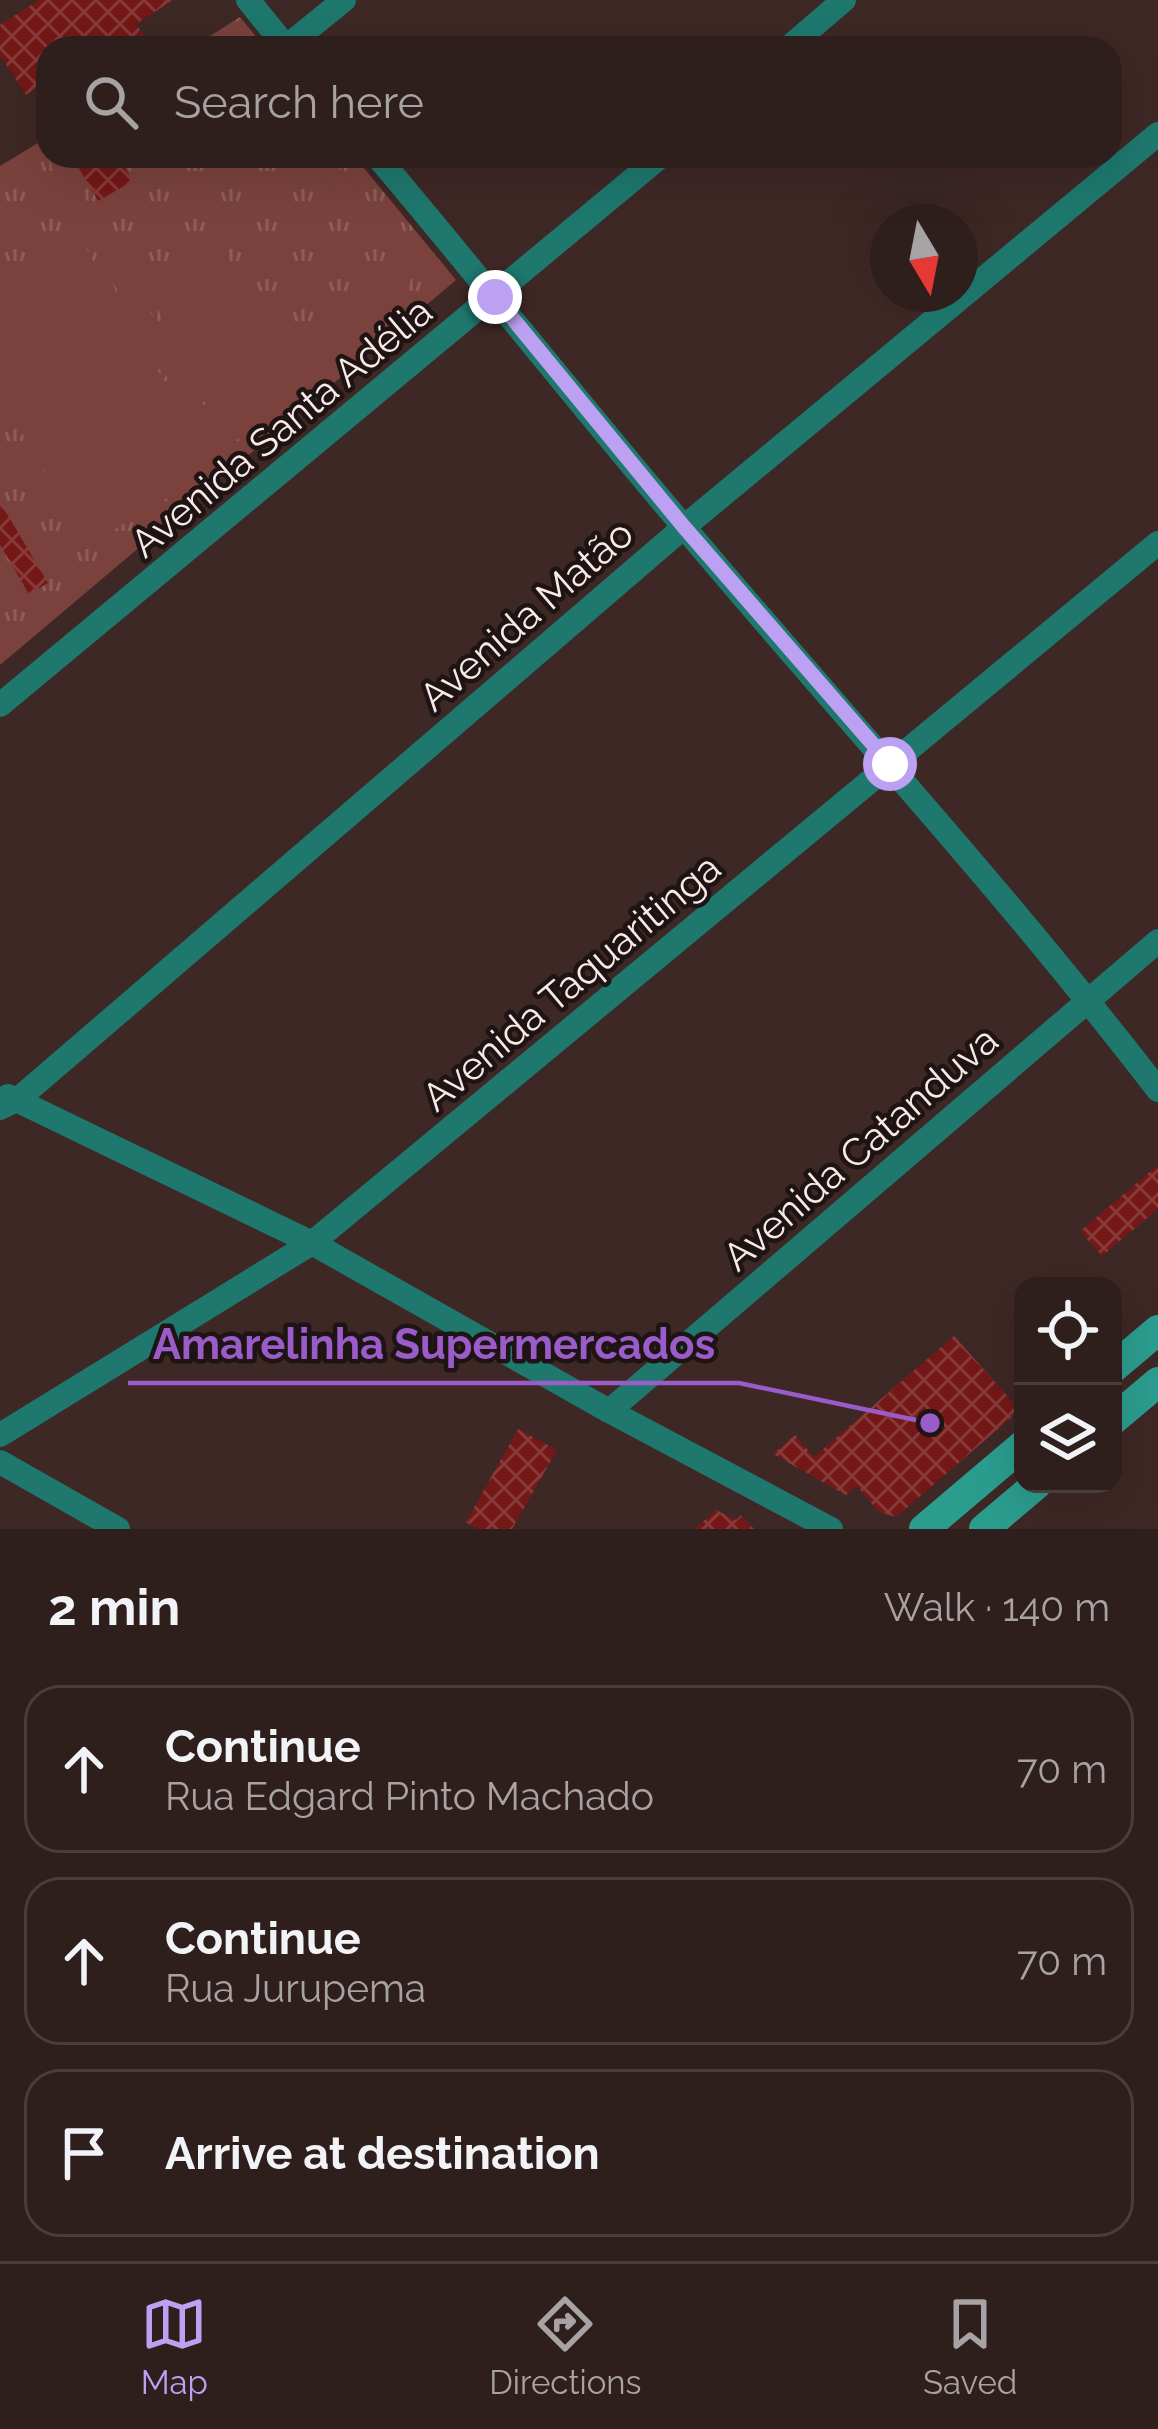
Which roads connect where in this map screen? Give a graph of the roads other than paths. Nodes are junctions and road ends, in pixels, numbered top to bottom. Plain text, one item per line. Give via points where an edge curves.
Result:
1 (248, 0) edge
2 (344, 0) edge
3 (844, 0) edge
4 (276, 36) edge
5 (300, 36) edge
6 (802, 36) edge
7 (1158, 134) edge
8 (1122, 164) edge
9 (387, 168) edge
10 (647, 168) edge
11 (1117, 168) edge
12 (495, 297) junction
13 (684, 527) junction
14 (1158, 543) edge
15 (0, 705) edge
16 (890, 764) junction
17 (1158, 941) edge
18 (1088, 999) junction
19 (1158, 1090) edge
20 (6, 1100) edge
21 (312, 1243) junction
22 (1158, 1330) edge
23 (1122, 1360) edge
24 (1158, 1382) edge
25 (609, 1412) junction
26 (1122, 1412) edge
27 (0, 1436) edge
28 (1014, 1453) edge
29 (0, 1462) edge
30 (1026, 1493) edge
31 (118, 1529) edge
32 (831, 1529) edge
33 (924, 1529) edge
34 (983, 1529) edge

1 - 4 street
2 - 5 street
3 - 6 street
7 - 8 street, Avenida Matão
9 - 12 street
10 - 12 street, Avenida Santa Adélia
11 - 13 street, Avenida Matão
12 - 13 street
12 - 15 street, Avenida Santa Adélia
13 - 16 street
13 - 20 street, Avenida Matão
14 - 16 street, Avenida Taquaritinga
16 - 18 street
16 - 21 street, Avenida Taquaritinga
17 - 18 street, Avenida Catanduva
18 - 19 street
18 - 25 street, Avenida Catanduva
20 - 21 street
21 - 25 street
21 - 27 street, Avenida Taquaritinga
22 - 23 main road
24 - 26 main road
25 - 32 street
28 - 33 main road
29 - 31 street
30 - 34 main road

